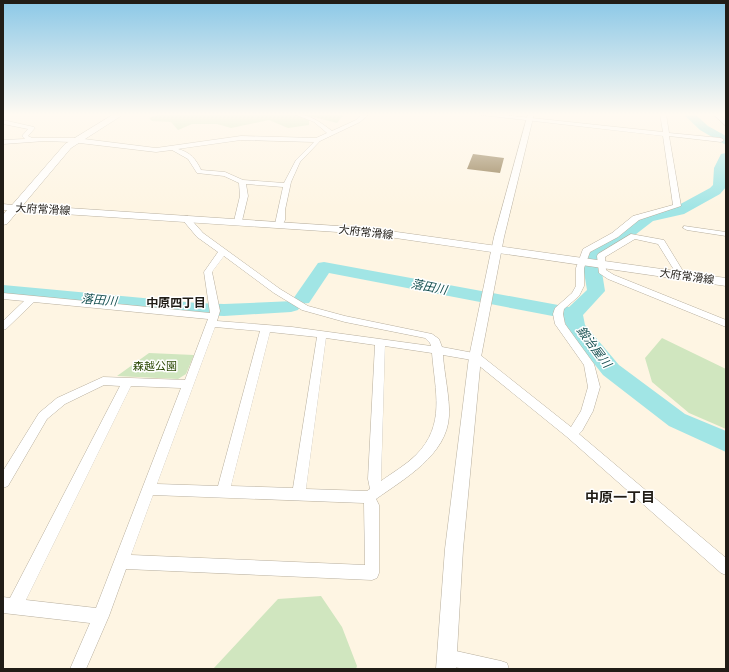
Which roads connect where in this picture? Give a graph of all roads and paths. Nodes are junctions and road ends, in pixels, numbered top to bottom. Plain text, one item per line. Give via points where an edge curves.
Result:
1 (70, 145) edge
2 (111, 145) edge
3 (193, 145) edge
4 (313, 145) edge
5 (523, 145) edge
6 (668, 145) edge
7 (170, 149) junction
8 (242, 182) junction
9 (285, 186) junction
10 (3, 207) edge
11 (14, 208) junction
12 (185, 218) junction
13 (238, 221) junction
14 (3, 222) edge
15 (279, 224) junction
16 (687, 228) dead end
17 (726, 234) edge
18 (497, 250) junction
19 (222, 252) junction
20 (592, 263) junction
21 (682, 276) junction
22 (726, 282) edge
23 (3, 296) edge
24 (31, 299) junction
25 (213, 320) junction
26 (726, 324) edge
27 (3, 328) edge
28 (266, 328) junction
29 (322, 334) junction
30 (380, 342) junction
31 (437, 350) junction
32 (475, 357) junction
33 (128, 381) junction
34 (188, 384) junction
35 (571, 434) junction
36 (3, 482) edge
37 (149, 489) junction
38 (223, 492) junction
39 (373, 493) junction
40 (299, 494) junction
41 (122, 562) junction
42 (726, 568) edge
43 (8, 606) edge
44 (101, 616) junction
45 (447, 663) edge
46 (78, 669) edge
47 (501, 669) edge

1 - 11 main road
2 - 7 street
3 - 7 street
4 - 9 street via 302,154
5 - 18 street
6 - 20 street via 677,206 636,218 615,235 586,251
7 - 8 street via 186,153 194,161 199,172 225,174
8 - 9 street
8 - 13 street via 244,196
9 - 15 street
10 - 11 main road, 大府常滑線
11 - 12 main road, 大府常滑線
11 - 14 main road
12 - 13 main road, 大府常滑線
12 - 19 street
13 - 15 main road, 大府常滑線
15 - 18 main road, 大府常滑線 via 368,231
16 - 17 street
18 - 20 main road, 大府常滑線
18 - 32 street
19 - 25 street via 208,272 215,311
19 - 31 street via 305,308 428,336 435,341
20 - 21 main road, 大府常滑線
20 - 21 street via 634,236 661,242
20 - 26 street via 611,277
20 - 35 street via 580,268 580,286 576,294 560,308 558,314 560,324 589,364 594,387 587,411 578,428
21 - 22 main road, 大府常滑線
23 - 24 street
24 - 25 street
24 - 27 street
25 - 28 street
25 - 34 street
28 - 29 street
28 - 38 street
29 - 30 street
29 - 40 street
30 - 31 street
30 - 39 street
31 - 32 street
31 - 39 street via 443,416 440,430 420,460
32 - 35 street
32 - 45 street via 454,549
33 - 34 street
33 - 36 street via 103,381 50,408
33 - 43 street
34 - 37 street
35 - 42 street
37 - 38 street
37 - 41 street
38 - 40 street
39 - 40 street
39 - 41 street via 372,573
41 - 44 street
43 - 44 street
44 - 46 street
45 - 47 street

